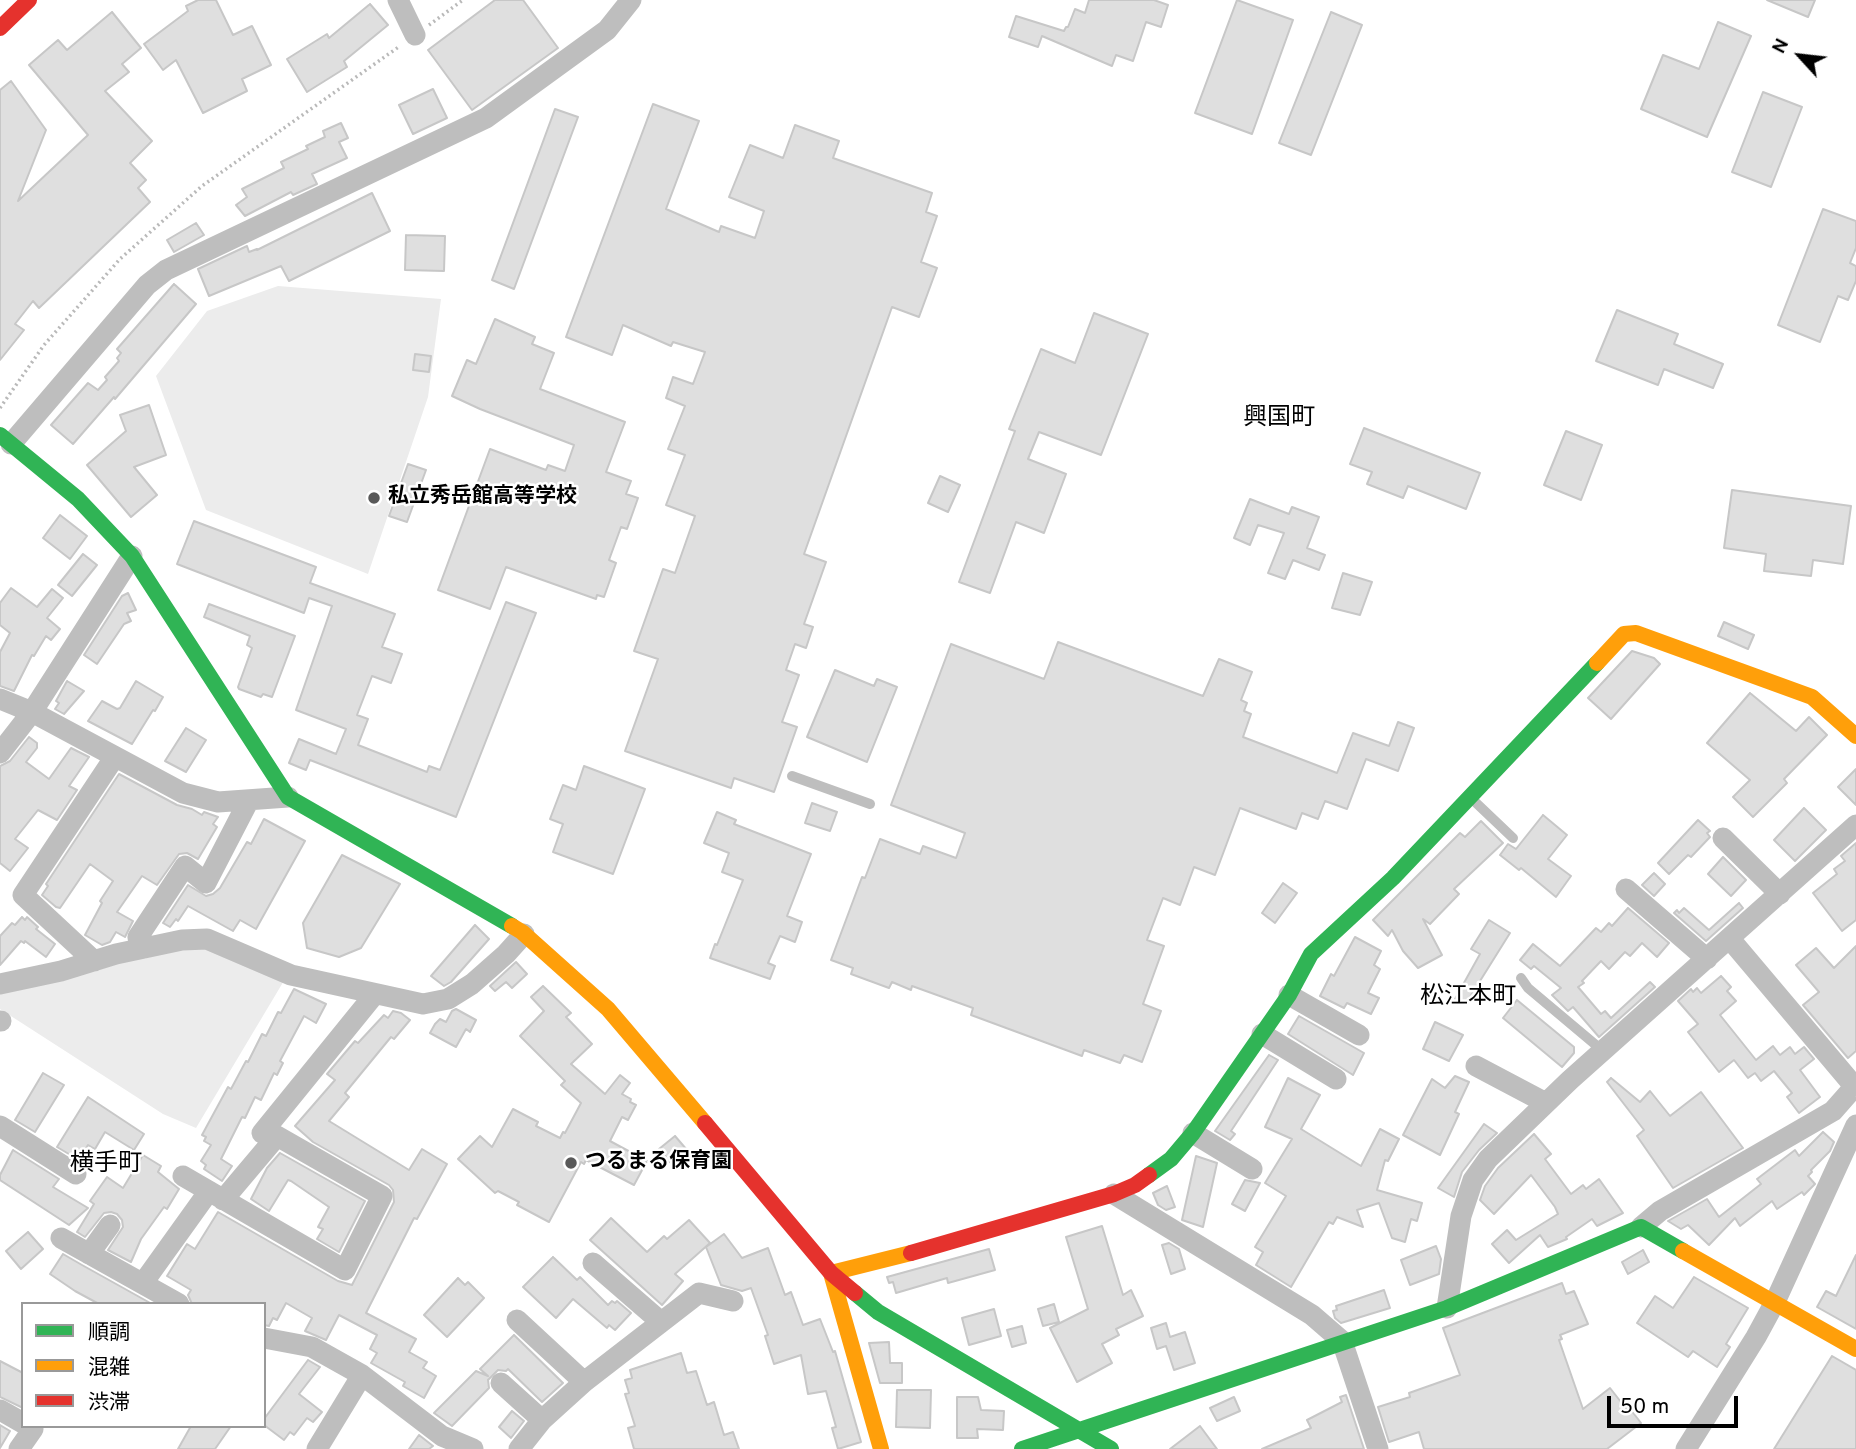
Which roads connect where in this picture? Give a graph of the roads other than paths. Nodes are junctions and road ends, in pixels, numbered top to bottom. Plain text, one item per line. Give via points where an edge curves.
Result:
1 (29, 0) edge
2 (398, 0) edge
3 (631, 0) edge
4 (0, 28) edge
5 (415, 36) road end
6 (5, 440) edge
7 (132, 556) junction
8 (0, 699) edge
9 (32, 712) junction
10 (1856, 736) edge
11 (0, 753) edge
12 (114, 758) junction
13 (792, 776) dead end
14 (288, 797) junction
15 (1470, 797) junction
16 (249, 800) junction
17 (870, 804) dead end
18 (1856, 825) edge
19 (1513, 838) dead end
20 (1723, 838) dead end
21 (1626, 889) dead end
22 (1780, 894) junction
23 (523, 934) junction
24 (1730, 939) junction
25 (144, 948) junction
26 (1707, 959) junction
27 (94, 961) junction
28 (1521, 978) dead end
29 (0, 984) edge
30 (374, 995) junction
31 (1289, 995) junction
32 (1262, 1034) junction
33 (1359, 1035) dead end
34 (1603, 1051) junction
35 (1476, 1066) dead end
36 (1336, 1079) dead end
37 (1855, 1086) edge
38 (1546, 1102) junction
39 (1856, 1125) edge
40 (0, 1126) edge
41 (262, 1133) dead end
42 (1193, 1133) junction
43 (1252, 1170) dead end
44 (76, 1174) dead end
45 (183, 1176) dead end
46 (1114, 1194) junction
47 (216, 1196) junction
48 (110, 1226) dead end
49 (1641, 1227) junction
50 (61, 1238) dead end
51 (89, 1254) junction
52 (593, 1263) dead end
53 (831, 1273) junction
54 (143, 1283) junction
55 (733, 1301) dead end
56 (176, 1302) edge
57 (1775, 1302) junction
58 (1447, 1308) junction
59 (517, 1320) dead end
60 (661, 1322) junction
61 (266, 1338) edge
62 (1342, 1341) junction
63 (1856, 1349) edge
64 (362, 1375) junction
65 (584, 1382) junction
66 (501, 1383) dead end
67 (0, 1409) edge
68 (542, 1420) junction
69 (21, 1422) edge
70 (31, 1428) edge
71 (1079, 1431) junction
72 (19, 1449) edge
73 (317, 1449) edge
74 (472, 1449) edge
75 (519, 1449) edge
76 (881, 1449) edge
77 (1022, 1449) edge
78 (1111, 1449) edge
79 (1378, 1449) edge
80 (1686, 1449) edge

1 - 4 street
2 - 5 street
3 - 6 street via 607,30 486,118 166,270
6 - 7 street via 78,499
7 - 9 street
7 - 14 street
8 - 9 street
9 - 11 street
9 - 12 street
10 - 15 street via 1812,696 1636,633 1625,634
12 - 16 street via 183,793 218,802
12 - 27 street via 23,895
13 - 17 lane
14 - 16 street
14 - 23 street
15 - 19 lane
15 - 31 street via 1393,878 1311,954
16 - 25 street via 206,883 185,866 138,937
18 - 22 street
20 - 22 street
21 - 26 street
22 - 24 street
23 - 30 street via 472,984 448,999 423,1004
23 - 53 street via 608,1009
24 - 26 street
24 - 37 street
25 - 27 street
25 - 30 street via 207,939 291,975
26 - 34 street
27 - 29 street
28 - 34 lane
30 - 41 street
31 - 32 street
31 - 33 street
32 - 36 street
32 - 42 street
34 - 38 street
35 - 38 street
37 - 49 street via 1833,1111
38 - 58 street via 1473,1180 1461,1216
39 - 57 street
40 - 44 street
42 - 43 street
42 - 46 street via 1171,1159
45 - 47 street
46 - 53 street
46 - 62 street via 1312,1315
47 - 47 street via 345,1270 382,1196 277,1136
47 - 54 street
48 - 51 street
49 - 57 street
49 - 58 street
50 - 51 street
51 - 54 street
52 - 60 street
53 - 71 street via 878,1312
53 - 76 street
54 - 56 street
55 - 60 street via 699,1293
57 - 63 street
57 - 80 street
58 - 62 street
59 - 65 street
60 - 65 street
61 - 64 street via 312,1347
62 - 71 street
62 - 79 street
64 - 73 street
64 - 74 street via 442,1436
65 - 68 street
66 - 68 street
67 - 69 street
68 - 75 street
70 - 72 street
71 - 77 street
71 - 78 street

